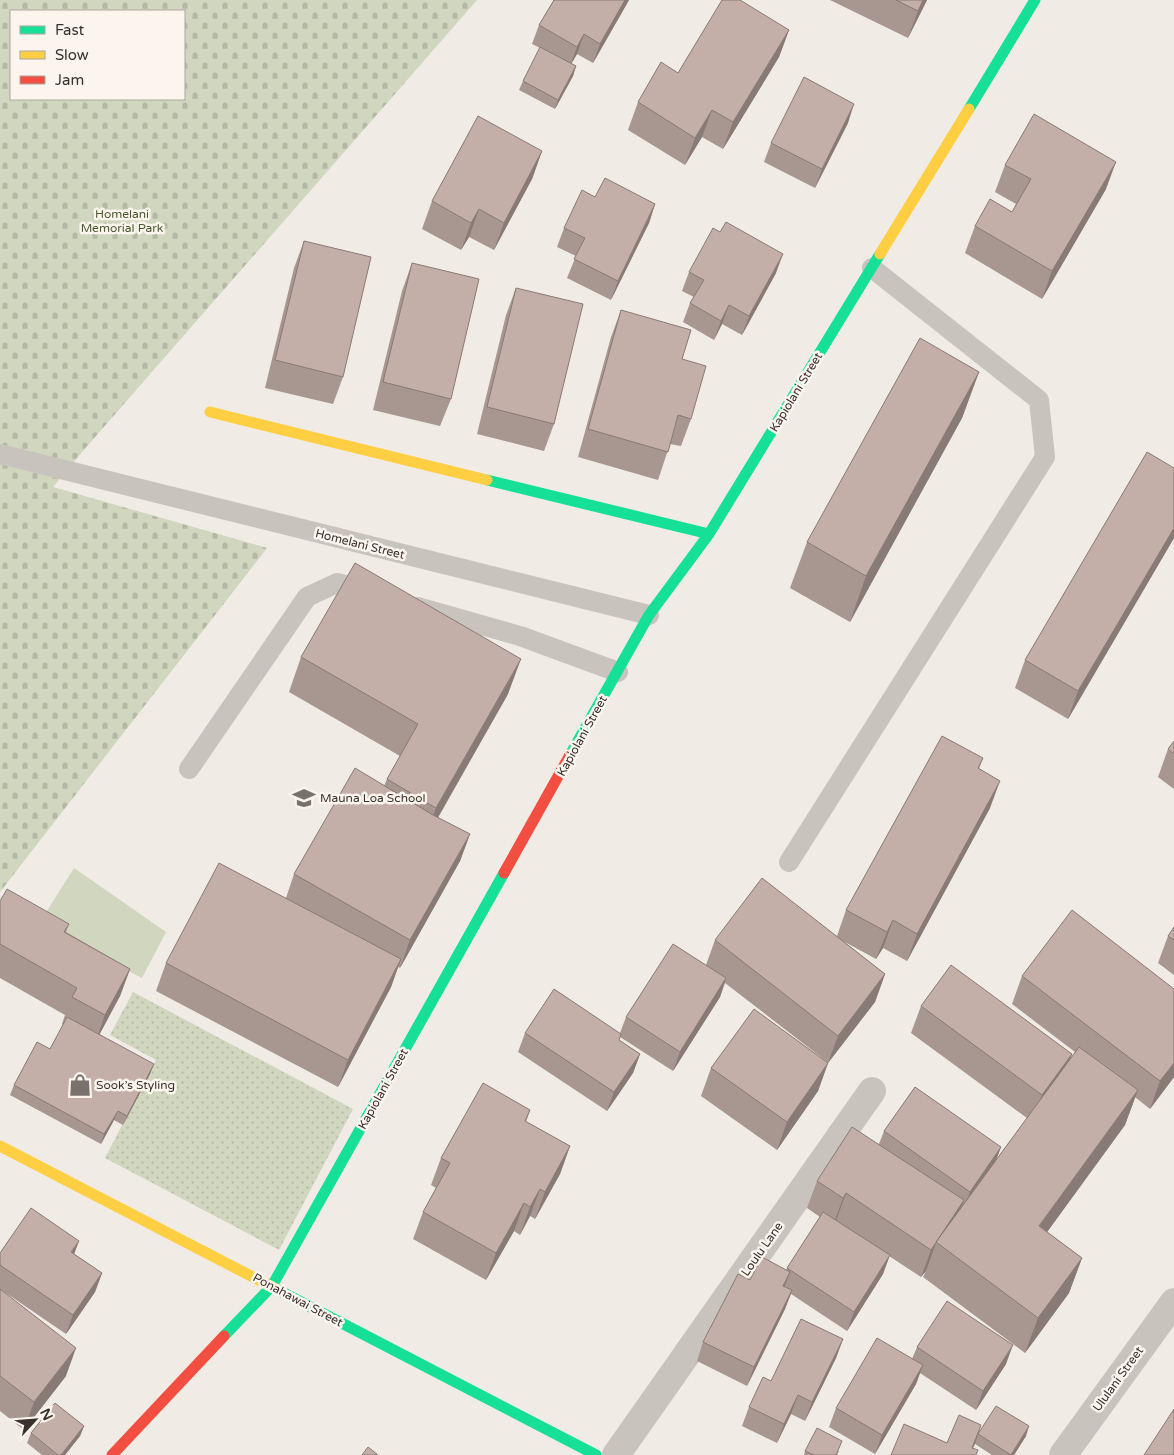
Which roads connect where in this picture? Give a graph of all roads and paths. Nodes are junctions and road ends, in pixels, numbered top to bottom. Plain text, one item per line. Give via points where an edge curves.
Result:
1 (1035, 0) edge
2 (872, 268) junction
3 (210, 412) dead end
4 (0, 454) edge
5 (709, 534) junction
6 (649, 615) junction
7 (618, 672) junction
8 (189, 769) dead end
9 (789, 862) dead end
10 (872, 1091) dead end
11 (0, 1146) edge
12 (272, 1286) junction
13 (1174, 1302) edge
14 (112, 1455) edge
15 (596, 1455) edge
16 (616, 1455) edge
17 (1063, 1455) edge

1 - 2 street, Kapiolani Street
2 - 5 street, Kapiolani Street
2 - 9 lane via 1039,400 1045,457
3 - 5 street
4 - 6 lane, Homelani Street
5 - 6 street, Kapiolani Street
6 - 7 street, Kapiolani Street
7 - 8 lane via 520,636 337,583 306,597
7 - 12 street, Kapiolani Street
10 - 16 street, Loulu Lane
11 - 12 street, Ponahawai Street
12 - 14 street, Kapiolani Street
12 - 15 street, Ponahawai Street
13 - 17 street, Ululani Street

